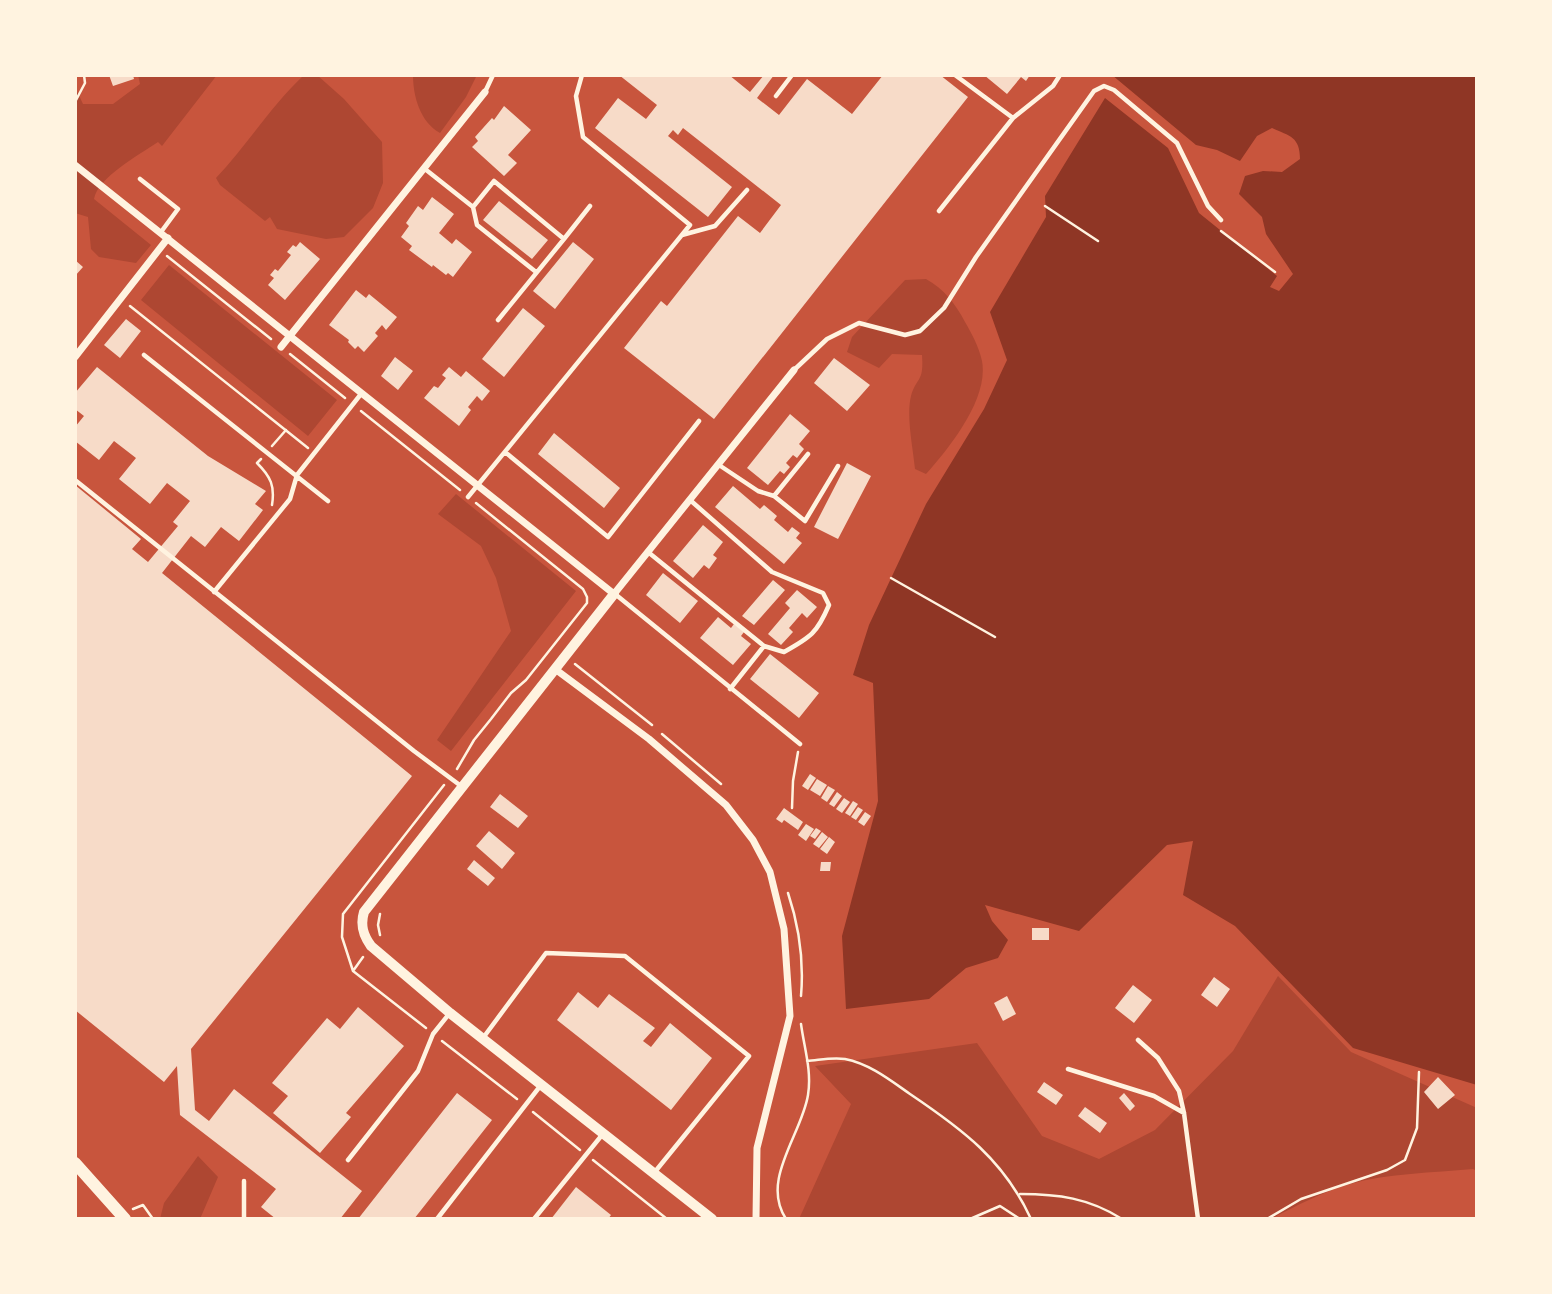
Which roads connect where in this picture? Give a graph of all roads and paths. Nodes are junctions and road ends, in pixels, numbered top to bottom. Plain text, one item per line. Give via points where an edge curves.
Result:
1 (84, 75) edge
2 (493, 75) edge
3 (582, 75) edge
4 (792, 75) edge
5 (955, 75) edge
6 (1060, 75) edge
7 (485, 93) joint
8 (776, 96) dead end
9 (75, 102) edge
10 (1013, 118) junction
11 (75, 165) edge
12 (425, 169) junction
13 (140, 179) dead end
14 (747, 190) dead end
15 (473, 206) junction
16 (590, 206) dead end
17 (1045, 206) dead end
18 (939, 211) dead end
19 (1221, 220) dead end
20 (161, 232) junction
21 (681, 235) junction
22 (168, 238) junction
23 (564, 239) junction
24 (1098, 241) dead end
25 (159, 250) junction
26 (536, 272) junction
27 (128, 305) dead end
28 (498, 320) dead end
29 (290, 337) junction
30 (281, 347) junction
31 (144, 355) dead end
32 (75, 357) edge
33 (794, 370) joint
34 (361, 394) junction
35 (353, 405) junction
36 (699, 421) dead end
37 (286, 430) junction
38 (267, 452) junction
39 (505, 452) junction
40 (315, 453) junction
41 (808, 454) dead end
42 (719, 464) junction
43 (838, 466) dead end
44 (297, 475) junction
45 (75, 480) edge
46 (478, 485) junction
47 (774, 496) junction
48 (468, 497) junction
49 (690, 500) junction
50 (328, 501) dead end
51 (267, 513) dead end
52 (648, 552) junction
53 (891, 578) dead end
54 (214, 592) junction
55 (614, 594) junction
56 (995, 637) dead end
57 (554, 646) junction
58 (764, 646) junction
59 (566, 656) junction
60 (555, 668) junction
61 (730, 689) junction
62 (800, 744) joint
63 (450, 778) junction
64 (722, 785) dead end
65 (463, 788) junction
66 (792, 808) dead end
67 (786, 887) dead end
68 (801, 997) dead end
69 (450, 1013) junction
70 (800, 1018) dead end
71 (433, 1034) junction
72 (483, 1039) junction
73 (1138, 1040) dead end
74 (807, 1061) junction
75 (1068, 1069) dead end
76 (1419, 1072) dead end
77 (542, 1085) junction
78 (525, 1106) junction
79 (1184, 1113) junction
80 (604, 1133) junction
81 (586, 1155) junction
82 (348, 1160) dead end
83 (75, 1163) edge
84 (654, 1173) junction
85 (244, 1181) dead end
86 (1020, 1195) junction
87 (124, 1218) edge
88 (153, 1219) edge
89 (244, 1219) edge
90 (437, 1219) edge
91 (534, 1219) edge
92 (667, 1219) edge
93 (712, 1219) edge
94 (756, 1219) edge
95 (786, 1219) edge
96 (970, 1219) edge
97 (1020, 1219) edge
98 (1031, 1219) edge
99 (1122, 1219) edge
100 (1198, 1219) edge
101 (1267, 1219) edge

1 - 9 path
2 - 7 lane
3 - 21 lane via 576,96 583,137 690,225
4 - 8 lane
5 - 10 lane
6 - 10 lane
7 - 12 street
10 - 18 lane
11 - 20 street
12 - 15 lane
12 - 29 street
13 - 20 lane via 178,209
14 - 21 lane via 715,226
15 - 23 lane via 494,181
15 - 26 lane via 477,225
16 - 23 lane
17 - 24 path
19 - 33 lane via 1177,143 1104,86 1094,91 944,308 920,331 905,335 859,323 827,339
20 - 22 street
21 - 39 lane
22 - 25 street
22 - 29 street
23 - 26 lane
25 - 30 path
25 - 32 street
26 - 28 lane
27 - 37 path
29 - 30 street
29 - 34 street
30 - 35 path
31 - 38 lane
33 - 42 street
34 - 35 lane
34 - 46 street
35 - 40 lane
35 - 48 path
36 - 39 lane via 608,537
37 - 38 path
37 - 40 path
38 - 44 lane
38 - 51 path via 257,463 274,487
39 - 46 lane
40 - 44 lane
41 - 47 lane
42 - 47 lane via 758,491
42 - 49 street
43 - 47 lane via 805,521
44 - 50 lane
44 - 54 lane via 290,499
45 - 54 lane
46 - 48 lane
46 - 55 street
48 - 57 path via 585,593 587,603
49 - 52 street
49 - 58 lane via 772,572 823,593 829,605 820,627 784,652
52 - 55 street
52 - 58 lane
53 - 56 path
54 - 63 lane
55 - 59 street
55 - 61 lane
57 - 59 path
57 - 63 path via 474,740
58 - 61 lane
59 - 60 street
59 - 64 path
60 - 65 street
60 - 94 street via 726,805 770,872 784,929 790,1016 757,1148
61 - 62 lane
62 - 66 path
63 - 65 lane
63 - 71 path via 343,914 342,937 352,971
65 - 69 street via 364,912 361,922 371,946
67 - 68 path via 798,930
69 - 71 lane
69 - 72 street
70 - 74 path
71 - 78 path
71 - 82 lane via 418,1071
72 - 77 street
72 - 84 lane via 546,953 625,956 750,1056
73 - 79 lane via 1158,1058 1179,1091
74 - 86 path via 844,1059 872,1068 971,1137
74 - 95 path via 806,1104 778,1183 777,1202
75 - 79 lane via 1154,1096
76 - 101 path via 1417,1128 1405,1160 1301,1199
77 - 78 lane
77 - 80 street
78 - 81 path
78 - 90 lane
79 - 100 lane
80 - 81 lane
80 - 84 street
81 - 91 lane
81 - 92 path
83 - 87 main road
84 - 93 street
85 - 89 lane
86 - 98 path
86 - 99 path via 1087,1201
87 - 88 path via 143,1205
96 - 97 path via 1000,1206

